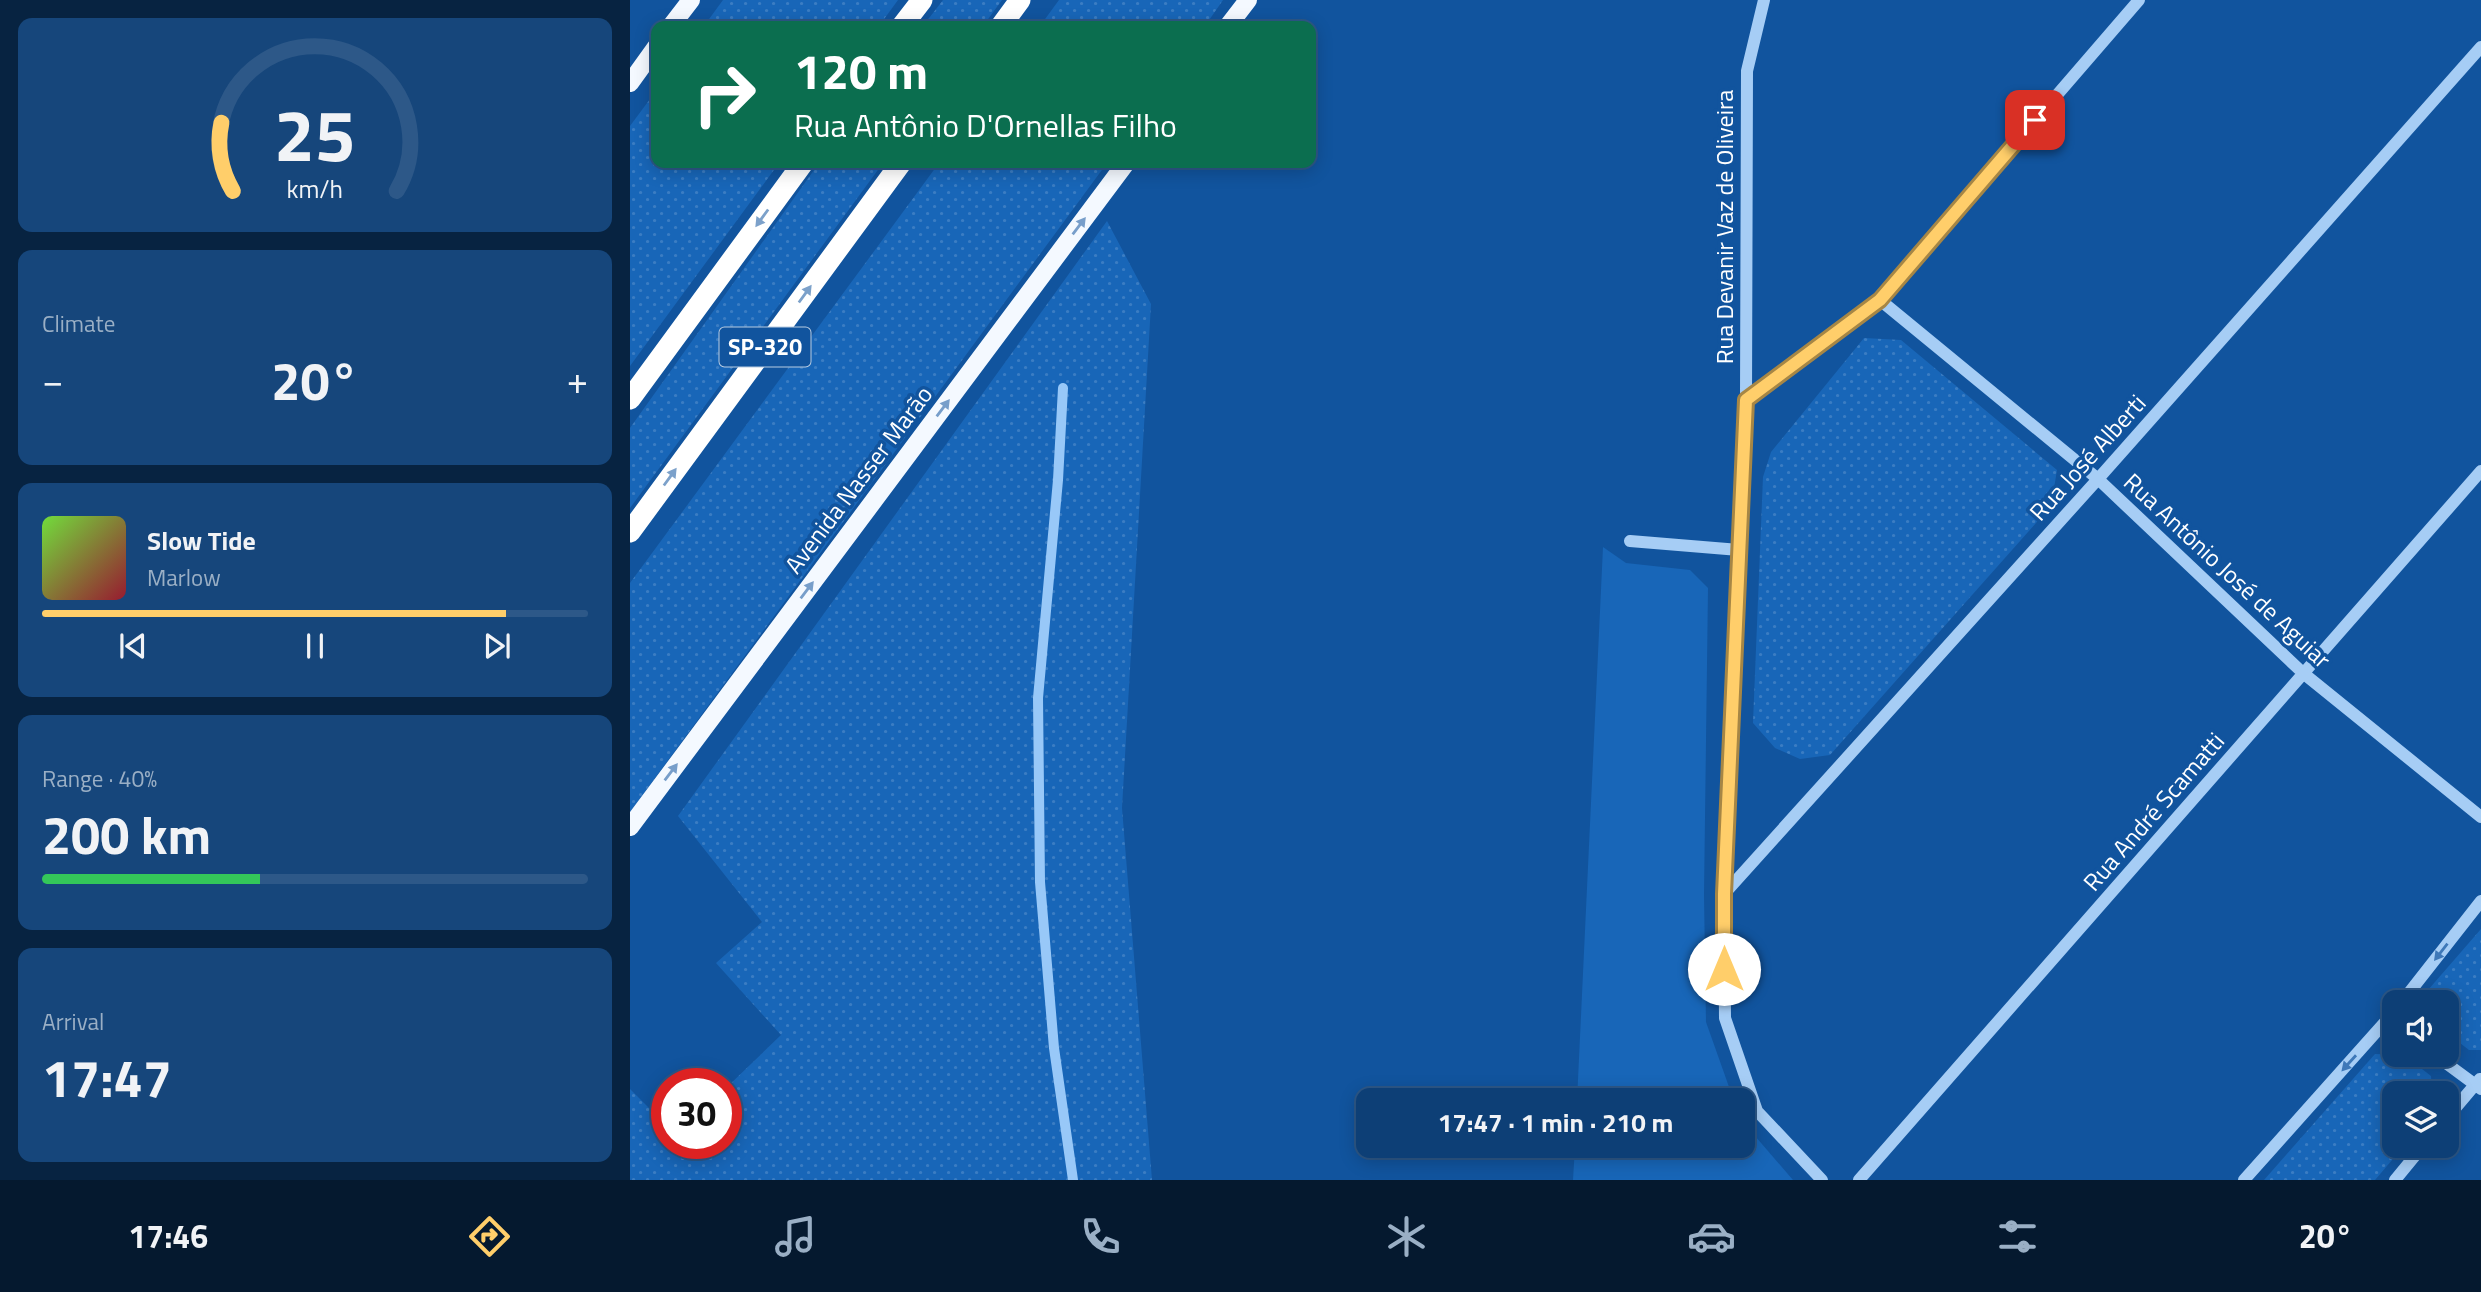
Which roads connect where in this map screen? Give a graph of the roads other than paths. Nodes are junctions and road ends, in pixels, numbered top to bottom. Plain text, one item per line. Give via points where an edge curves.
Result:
1 (691, 0) edge
2 (922, 0) edge
3 (1020, 0) edge
4 (1248, 0) edge
5 (1764, 0) edge
6 (2139, 0) edge
7 (675, 21) edge
8 (906, 21) edge
9 (1005, 21) edge
10 (1232, 21) edge
11 (2481, 47) edge
12 (651, 54) edge
13 (630, 83) edge
14 (799, 168) edge
15 (897, 168) edge
16 (1122, 168) edge
17 (1880, 300) junction
18 (630, 399) edge
19 (1746, 400) junction
20 (2481, 471) edge
21 (2098, 479) junction
22 (630, 532) edge
23 (1630, 541) dead end
24 (1739, 550) junction
25 (2303, 673) junction
26 (2481, 817) edge
27 (630, 827) edge
28 (1724, 894) junction
29 (2481, 901) edge
30 (2411, 990) edge
31 (2382, 1030) edge
32 (2453, 1067) edge
33 (2479, 1084) edge
34 (2459, 1105) edge
35 (2413, 1158) edge
36 (1822, 1180) edge
37 (1858, 1180) edge
38 (2244, 1180) edge
39 (2395, 1180) edge

1 - 7 main road
2 - 8 highway
3 - 9 highway
4 - 10 main road
5 - 19 street, Rua Devanir Vaz de Oliveira via 1746,71
6 - 17 street
11 - 21 street, Rua José Alberti
12 - 13 main road
14 -> 18 highway, SP-320
22 -> 15 highway, SP-320
27 -> 16 main road, Avenida Nasser Marão
17 - 19 street
17 - 21 street, Rua Antônio José de Aguiar
19 - 24 street, Rua Devanir Vaz de Oliveira
20 - 25 street, Rua André Scamatti
21 - 25 street, Rua Antônio José de Aguiar
21 - 28 street, Rua José Alberti
23 - 24 street
24 - 28 street, Rua Devanir Vaz de Oliveira
25 - 26 street, Rua Antônio José de Aguiar
25 - 37 street, Rua André Scamatti
28 - 36 street, Rua Devanir Vaz de Oliveira via 1725,1018 1729,1030 1757,1111
29 -> 30 street
31 -> 38 street
32 - 33 street
33 - 34 street
35 - 39 street

